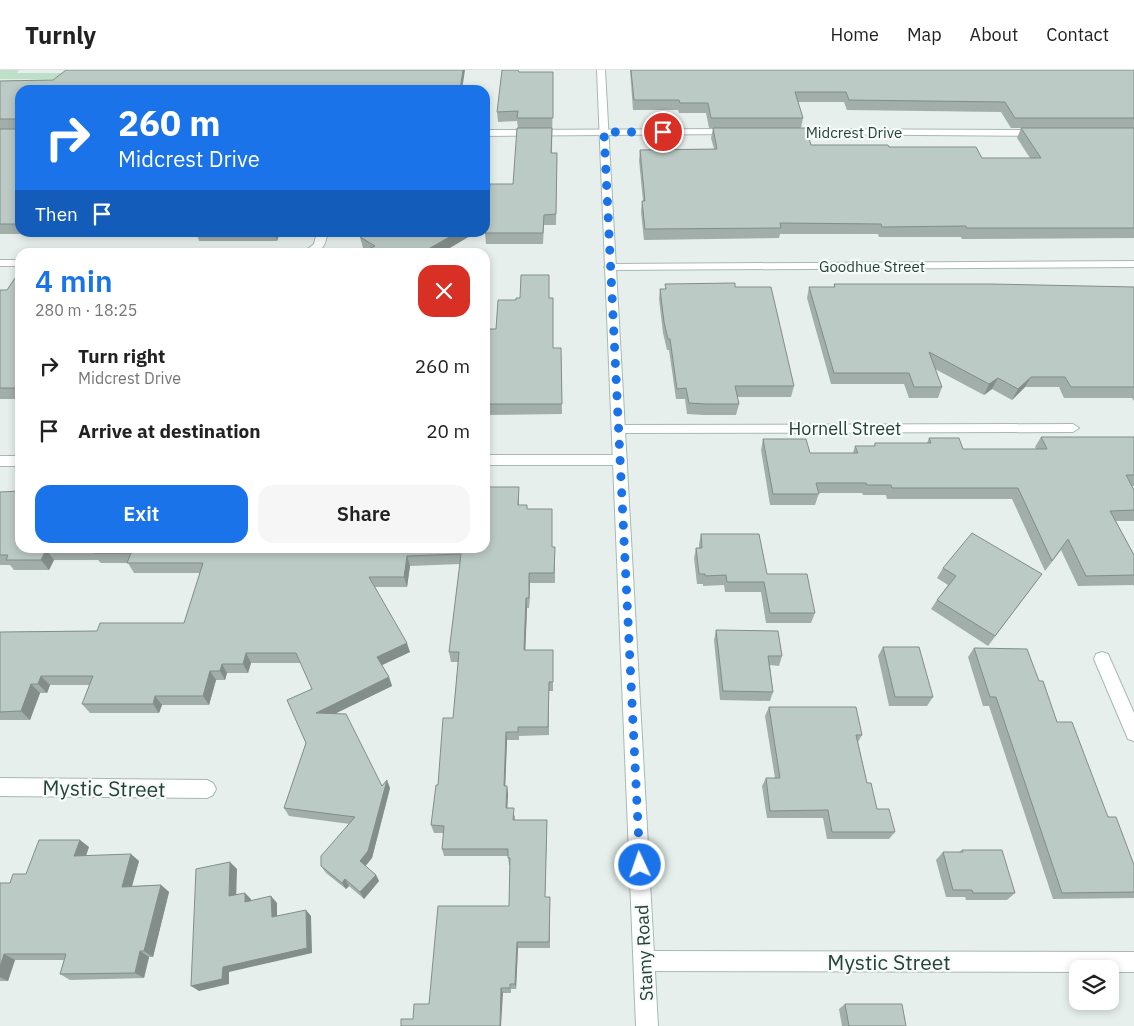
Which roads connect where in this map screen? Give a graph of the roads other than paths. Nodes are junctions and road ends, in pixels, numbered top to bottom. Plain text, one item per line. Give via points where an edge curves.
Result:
1 (601, 70) edge
2 (604, 132) junction
3 (741, 132) edge
4 (780, 132) edge
5 (490, 133) edge
6 (1046, 133) edge
7 (322, 237) edge
8 (316, 248) edge
9 (0, 263) edge
10 (15, 263) edge
11 (1134, 264) edge
12 (610, 267) junction
13 (1073, 428) dead end
14 (618, 429) junction
15 (490, 460) edge
16 (620, 460) junction
17 (15, 461) edge
18 (0, 462) edge
19 (1102, 658) dead end
20 (1134, 732) edge
21 (0, 787) edge
22 (207, 789) dead end
23 (644, 961) junction
24 (1134, 962) edge
25 (648, 1026) edge

1 - 2 street, Stamy Road
2 - 3 street
2 - 5 street
2 - 12 street, Stamy Road
4 - 6 street, Midcrest Drive
7 - 8 street
9 - 10 street
11 - 12 street, Goodhue Street
12 - 14 street, Stamy Road
13 - 14 lane, Hornell Street
14 - 16 street, Stamy Road
15 - 16 street
16 - 23 street, Stamy Road
17 - 18 street
19 - 20 street
21 - 22 street, Mystic Street
23 - 24 street, Mystic Street
23 - 25 street, Stamy Road

